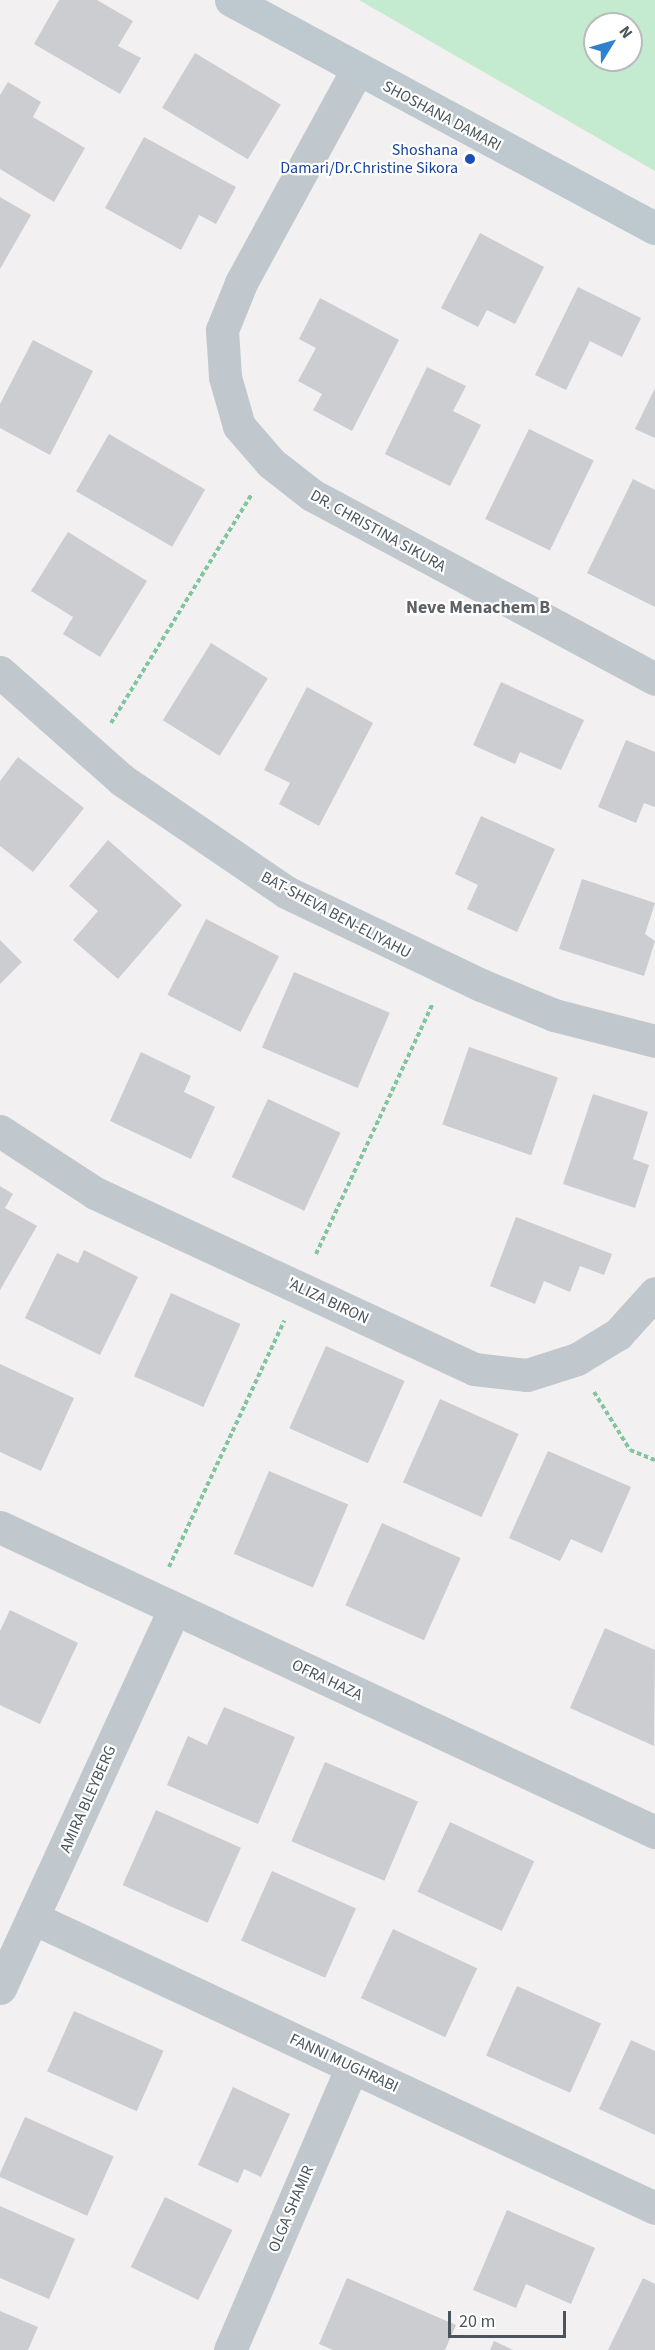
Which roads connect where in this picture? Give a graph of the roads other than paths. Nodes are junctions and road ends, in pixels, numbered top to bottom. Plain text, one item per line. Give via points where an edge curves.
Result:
1 (231, 0) edge
2 (357, 70) junction
3 (655, 228) edge
4 (0, 672) edge
5 (655, 679) edge
6 (655, 1041) edge
7 (0, 1131) edge
8 (655, 1293) edge
9 (0, 1527) edge
10 (174, 1609) junction
11 (655, 1832) edge
12 (33, 1918) junction
13 (0, 1988) edge
14 (352, 2067) junction
15 (655, 2208) edge
16 (230, 2350) edge

1 - 2 street, SHOSHANA DAMARI
2 - 3 street, SHOSHANA DAMARI
2 - 5 street, DR. CHRISTINA SIKURA via 241,283 222,330 225,377 239,426 272,463 312,495
4 - 6 street, BAT-SHEVA BEN-ELIYAHU via 92,754 197,836 286,892 374,937 554,1015
7 - 8 street, 'ALIZA BIRON via 95,1193 474,1369 527,1375 577,1359 618,1334
9 - 10 street, OFRA HAZA
10 - 11 street, OFRA HAZA
10 - 12 street, AMIRA BLEYBERG
12 - 13 street, AMIRA BLEYBERG
12 - 14 street, FANNI MUGHRABI
14 - 15 street, FANNI MUGHRABI
14 - 16 street, OLGA SHAMIR

